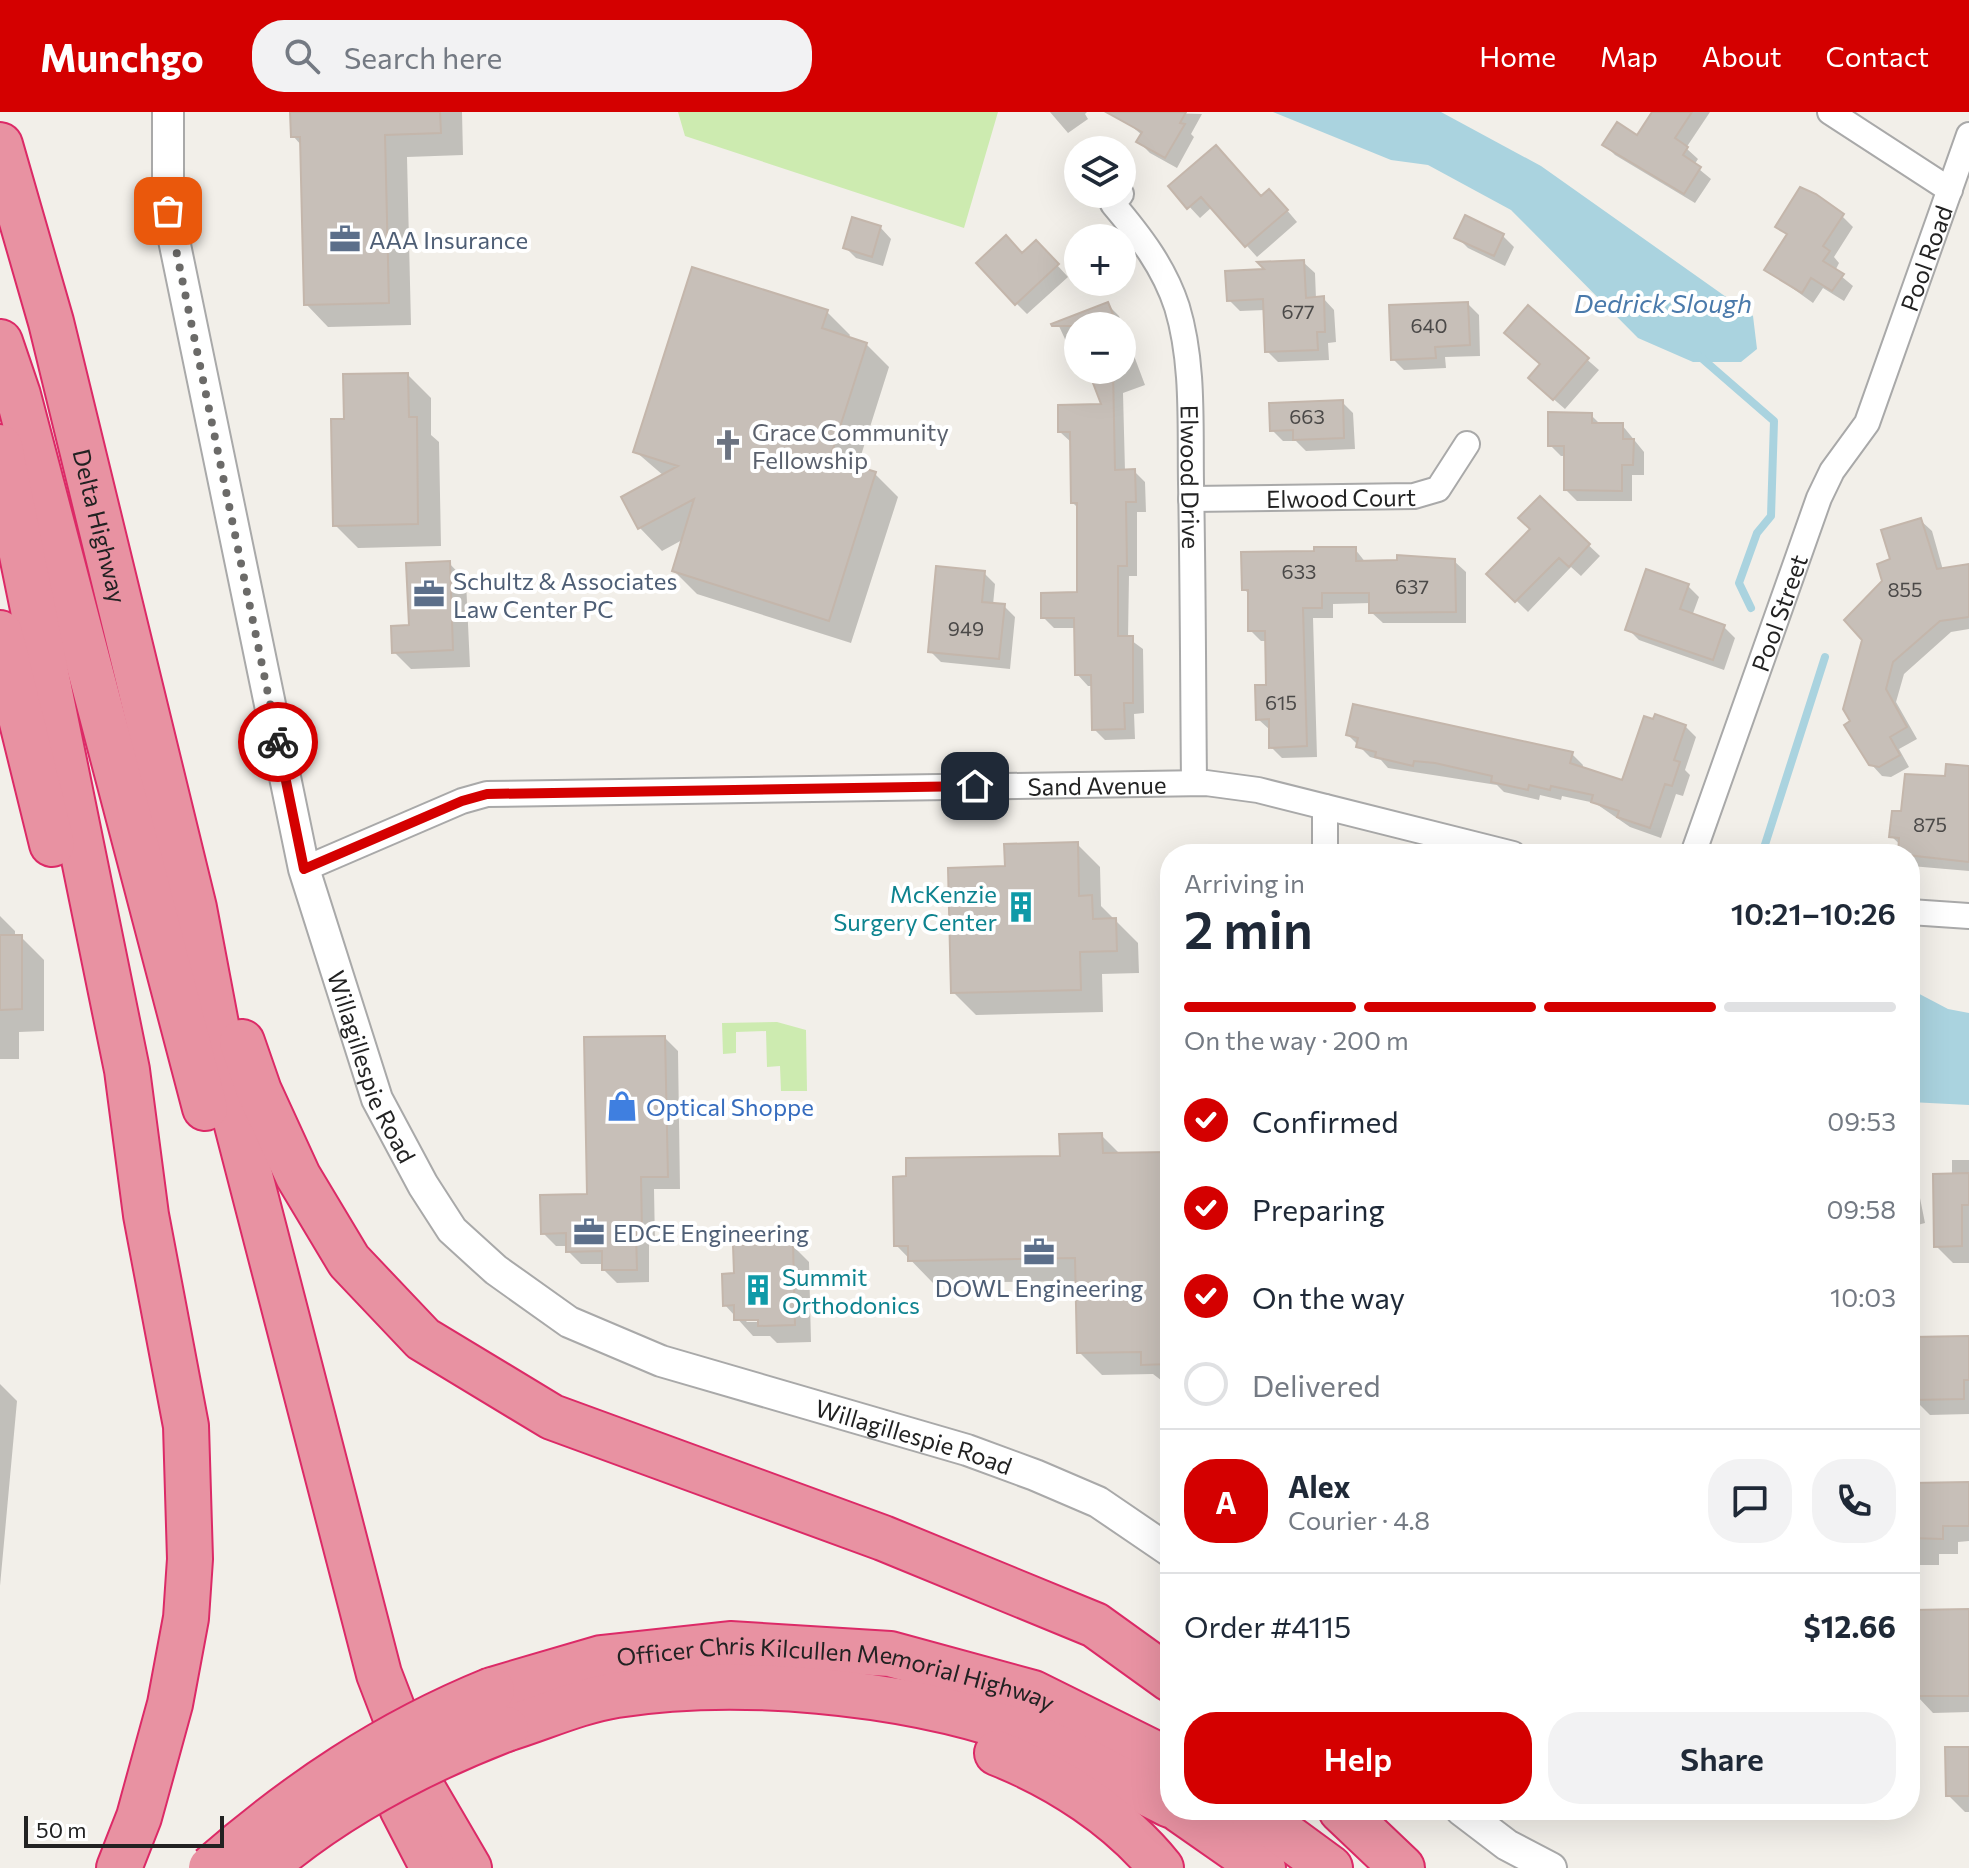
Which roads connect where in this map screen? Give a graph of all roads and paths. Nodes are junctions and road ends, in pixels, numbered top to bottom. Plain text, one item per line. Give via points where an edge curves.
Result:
1 (168, 112) edge
2 (1830, 112) edge
3 (1969, 135) edge
4 (0, 145) edge
5 (1950, 190) junction
6 (1116, 208) edge
7 (0, 342) edge
8 (1883, 381) joint
9 (1467, 444) dead end
10 (0, 447) edge
11 (1191, 499) junction
12 (0, 633) edge
13 (1194, 783) junction
14 (1325, 807) junction
15 (1325, 844) edge
16 (1473, 844) edge
17 (1697, 844) edge
18 (304, 869) junction
19 (194, 908) junction
20 (1920, 913) edge
21 (1969, 916) edge
22 (146, 1215) junction
23 (1160, 1544) edge
24 (1160, 1672) edge
25 (870, 1699) junction
26 (499, 1710) junction
27 (1160, 1756) edge
28 (1160, 1800) edge
29 (1194, 1820) edge
30 (1265, 1820) edge
31 (1352, 1820) edge
32 (1473, 1820) edge
33 (119, 1868) edge
34 (211, 1868) edge
35 (264, 1868) edge
36 (433, 1868) edge
37 (469, 1868) edge
38 (1161, 1868) edge
39 (1263, 1868) edge
40 (1330, 1868) edge
41 (1402, 1868) edge
42 (1551, 1868) edge

1 - 18 street, Willagillespie Road via 168,211
2 - 5 street
3 - 5 street, Pool Road
4 - 19 highway, Delta Highway via 51,322
5 - 8 street, Pool Road
6 - 11 street, Elwood Drive via 1157,262 1182,328
7 - 36 highway via 114,759 357,1700 382,1768
8 - 17 street, Pool Street via 1867,423 1819,498
9 - 11 street, Elwood Court via 1438,489 1414,496
10 - 22 highway via 127,1070
11 - 13 street, Elwood Drive
12 - 22 highway via 105,1073
13 - 14 street, Sand Avenue via 1258,790
13 - 18 street, Sand Avenue via 487,794
14 - 15 street
14 - 16 street, Sand Avenue
18 - 23 street, Willagillespie Road via 377,1099 452,1230 496,1270 569,1322 648,1355 1035,1475 1098,1502
19 - 24 highway via 259,1091 298,1176 349,1261 423,1339 552,1417 883,1538 1095,1625
19 - 37 highway via 230,1098 379,1674 424,1791
20 - 21 street
22 - 33 highway via 186,1426 190,1559 186,1618 170,1704
25 - 26 highway, Officer Chris Kilcullen Memorial Highway via 731,1684
25 - 28 highway, Officer Chris Kilcullen Memorial Highway via 1019,1731
25 - 38 highway via 1019,1761 1117,1822
26 - 27 highway, Officer Chris Kilcullen Memorial Highway via 601,1658 730,1644 890,1654 1033,1693
26 - 34 highway, bridge via 411,1725 277,1812
26 - 35 highway, bridge via 336,1814
29 - 39 highway
30 - 40 highway
31 - 41 highway
32 - 42 street

